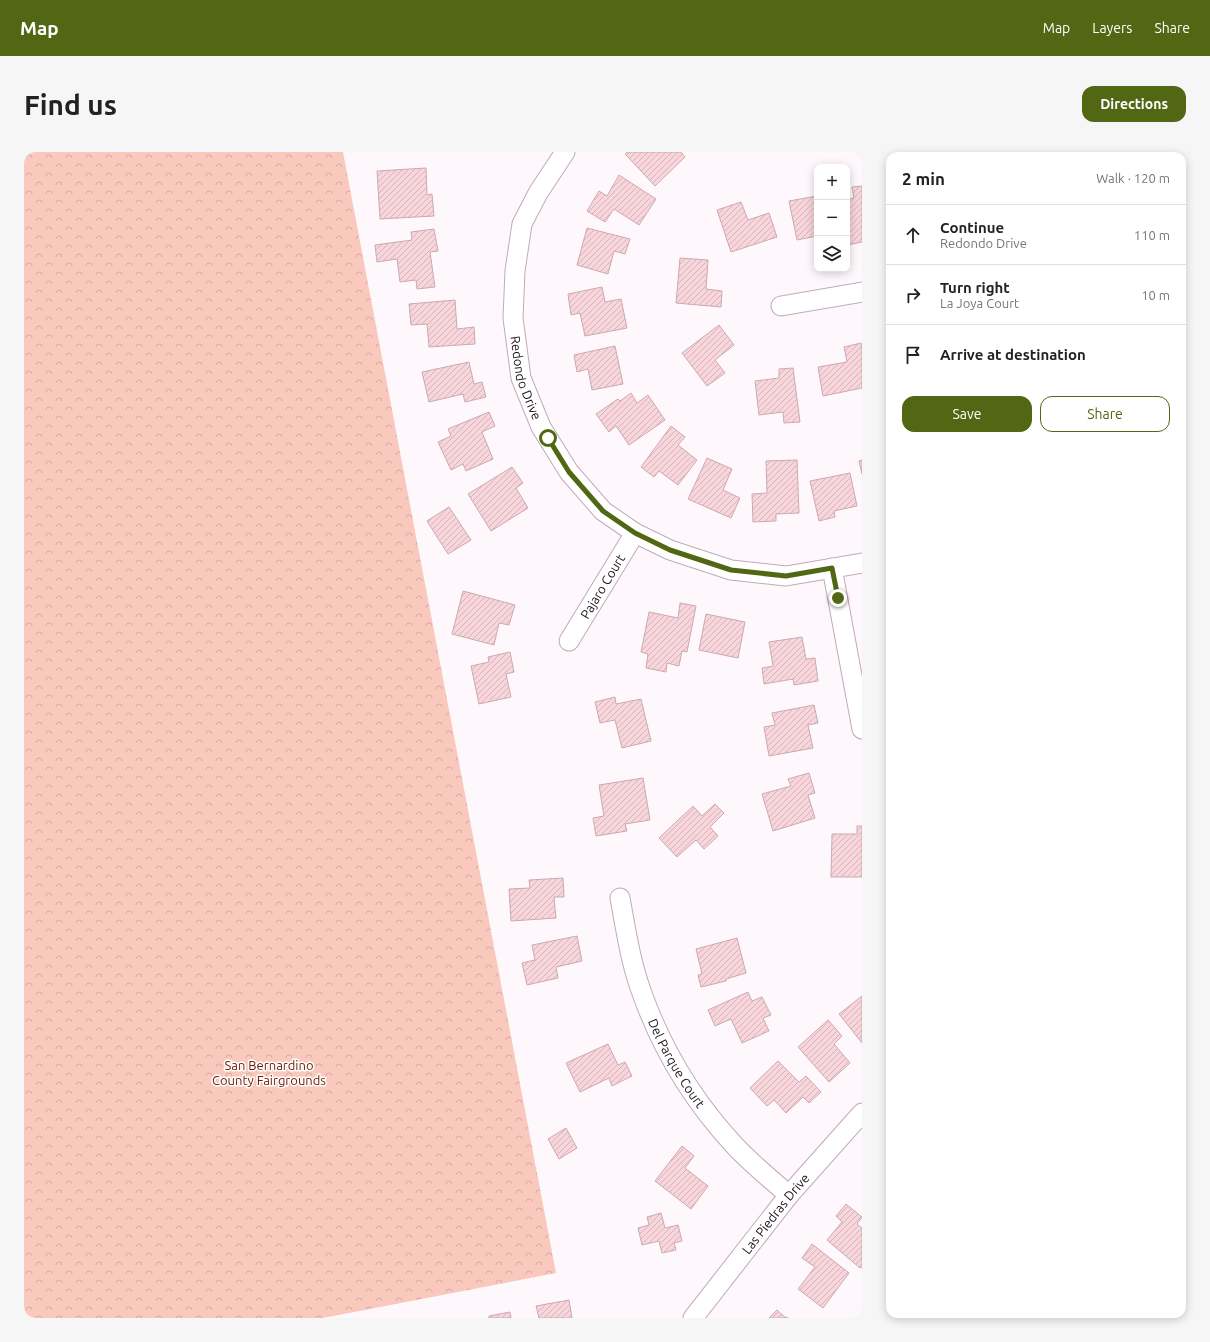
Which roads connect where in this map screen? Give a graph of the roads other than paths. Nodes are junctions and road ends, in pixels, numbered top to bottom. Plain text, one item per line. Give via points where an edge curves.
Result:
1 (565, 152) edge
2 (862, 292) edge
3 (781, 306) dead end
4 (635, 533) junction
5 (862, 563) edge
6 (832, 568) junction
7 (569, 641) dead end
8 (862, 729) edge
9 (620, 898) dead end
10 (862, 1114) edge
11 (789, 1195) junction
12 (693, 1318) edge

1 - 4 street, Redondo Drive via 538,192 522,224 515,271 513,318 521,378 541,427 569,472 603,511
2 - 3 street
4 - 6 street, Redondo Drive via 670,550 731,570 786,576
4 - 7 street, Pajaro Court
5 - 6 street, Redondo Drive
6 - 8 street
9 - 11 street, Del Parque Court via 630,954 643,996 678,1070 735,1146
10 - 11 street, Las Piedras Drive
11 - 12 street, Las Piedras Drive

